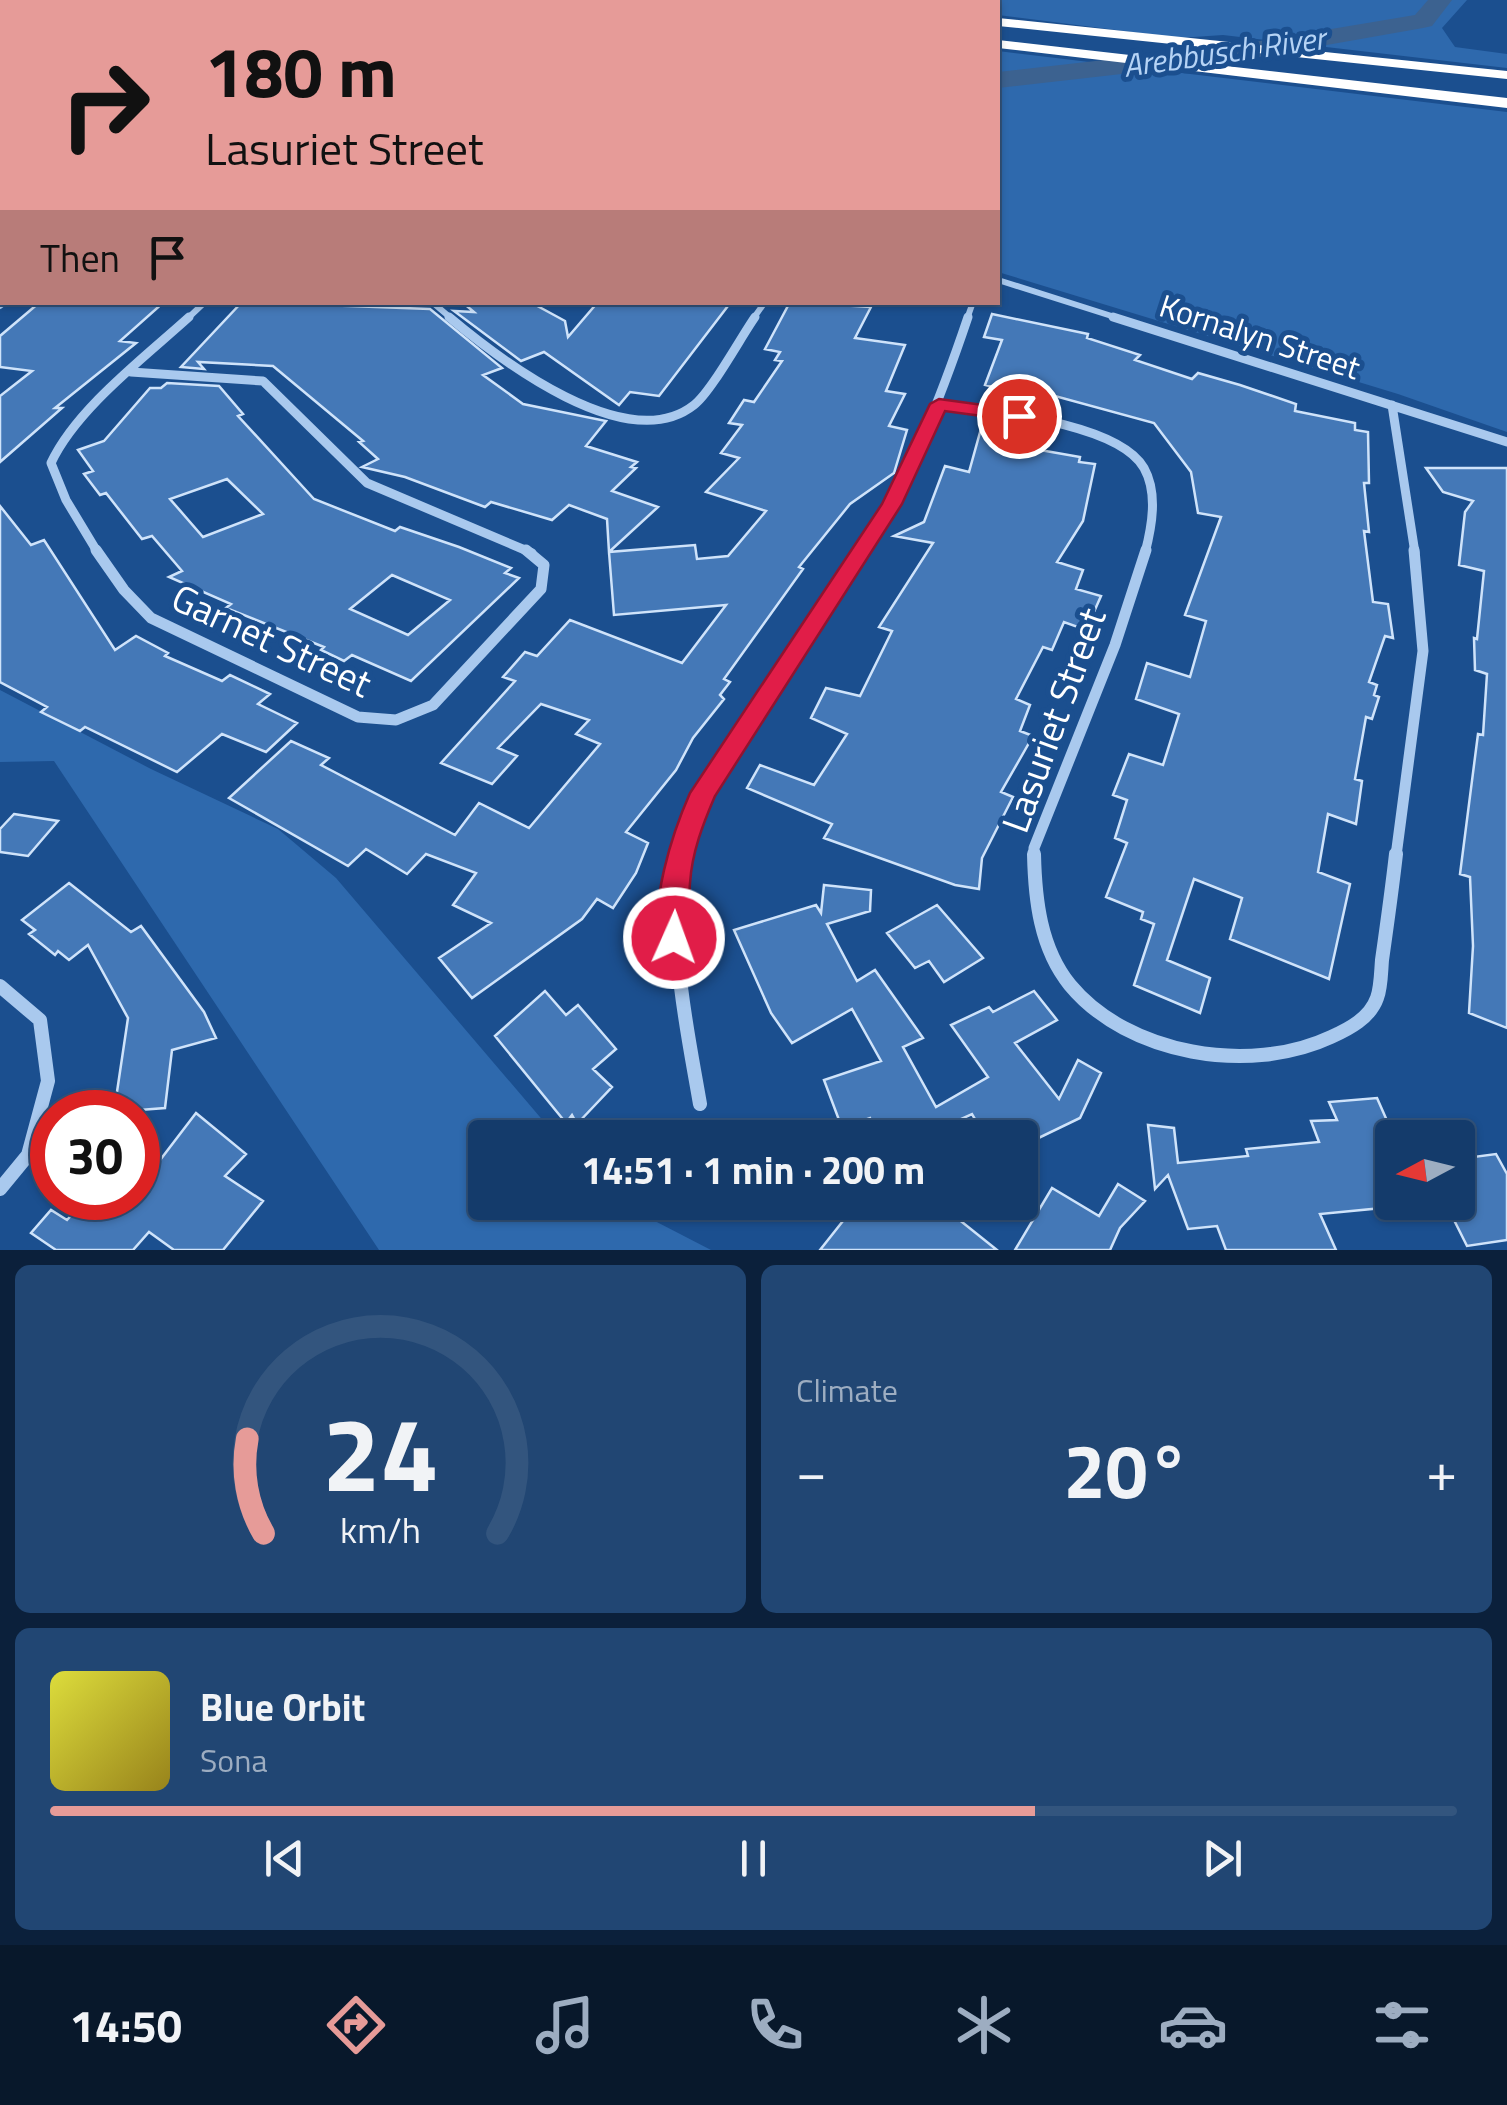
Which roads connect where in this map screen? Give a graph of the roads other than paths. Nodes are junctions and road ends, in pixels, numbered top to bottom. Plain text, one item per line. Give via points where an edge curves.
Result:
1 (1000, 22) edge
2 (1000, 44) edge
3 (1507, 74) edge
4 (1507, 103) edge
5 (1000, 281) edge
6 (202, 305) edge
7 (436, 305) edge
8 (763, 305) edge
9 (972, 305) edge
10 (131, 372) junction
11 (939, 404) junction
12 (1392, 405) junction
13 (1507, 442) edge
14 (0, 986) edge
15 (700, 1104) dead end
16 (0, 1189) edge

1 - 3 highway
2 - 4 highway
5 - 12 street, Kornalyn Street
6 - 10 street, Garnet Street
7 - 8 street via 533,382 650,420 695,405
9 - 11 street
10 - 10 street, Garnet Street via 263,381 367,483 533,553 547,576 541,589 433,705 396,720 358,718 151,618 120,588 51,463 56,446
11 - 12 street, Lasuriet Street via 1058,425 1118,446 1150,475 1140,574 1034,848 1034,894 1045,942 1070,986 1108,1021 1200,1053 1252,1054 1312,1044 1354,1027 1377,1000 1423,652
11 - 15 street via 892,504 703,793 686,834 674,938
12 - 13 street, Kornalyn Street
14 - 16 street via 40,1020 48,1081 28,1155

